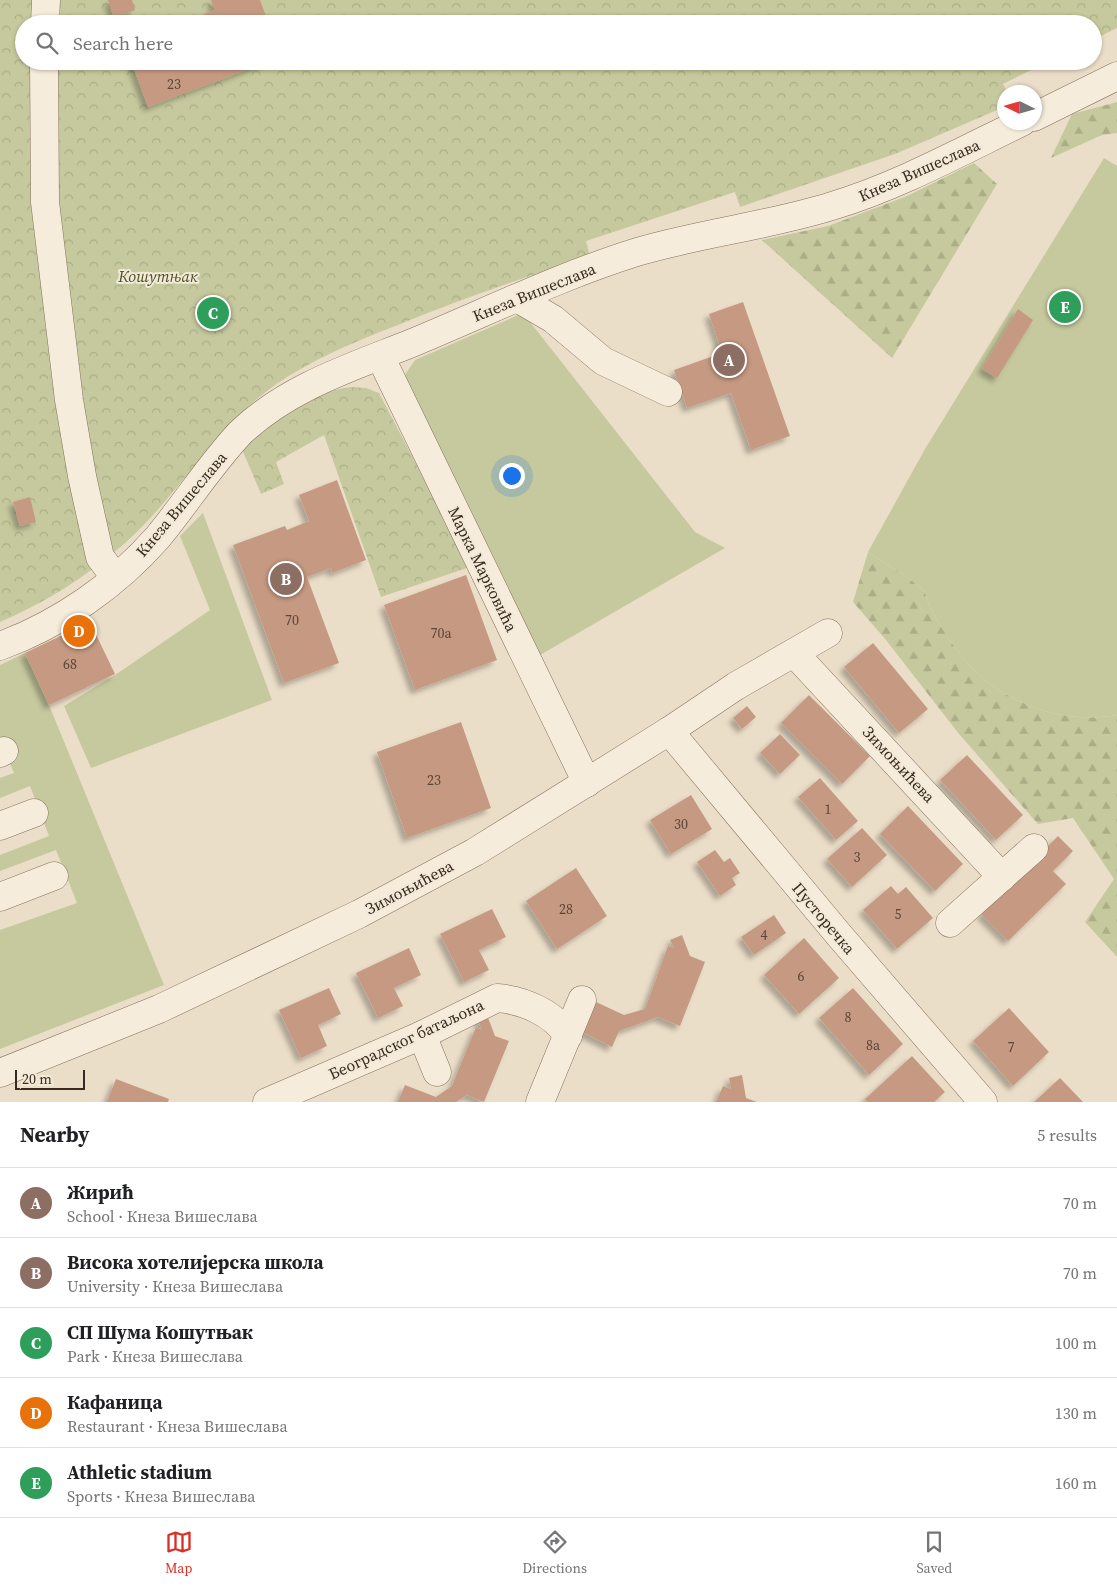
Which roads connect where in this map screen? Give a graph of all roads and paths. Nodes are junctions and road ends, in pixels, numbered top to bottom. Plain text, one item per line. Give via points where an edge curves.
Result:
1 (46, 0) edge
2 (45, 15) edge
3 (44, 70) edge
4 (1117, 76) edge
5 (1042, 113) edge
6 (1006, 130) edge
7 (517, 298) junction
8 (380, 356) junction
9 (668, 392) dead end
10 (115, 577) junction
11 (828, 633) dead end
12 (0, 646) edge
13 (794, 653) junction
14 (669, 731) junction
15 (587, 783) junction
16 (34, 813) dead end
17 (0, 826) edge
18 (1034, 848) dead end
19 (54, 876) dead end
20 (1002, 877) junction
21 (0, 897) edge
22 (950, 923) dead end
23 (582, 1000) dead end
24 (422, 1035) junction
25 (568, 1036) junction
26 (437, 1072) dead end
27 (0, 1073) edge
28 (267, 1102) edge
29 (540, 1102) edge
30 (983, 1102) edge

1 - 2 street
3 - 10 street via 45,202 69,400 100,557
4 - 5 street
6 - 7 street, Кнеза Вишеслава via 915,174 835,205 636,253
7 - 8 street, Кнеза Вишеслава
7 - 9 street via 553,319 603,361
8 - 10 street, Кнеза Вишеслава via 304,388 256,419 230,444 156,539
8 - 15 street, Марка Марковића
10 - 12 street, Кнеза Вишеслава via 55,621
11 - 13 street, Зимоњићева
13 - 14 street, Зимоњићева via 736,686
13 - 20 street, Зимоњићева
14 - 15 street, Зимоњићева
14 - 30 street, Пусторечка
15 - 27 street, Зимоњићева via 475,852 359,914 159,1009
16 - 17 street
18 - 20 street
19 - 21 street
20 - 22 street
23 - 25 street
24 - 25 street, Београдског батаљона via 497,998 540,1011 561,1025
24 - 26 street
24 - 28 street, Београдског батаљона
25 - 29 street

